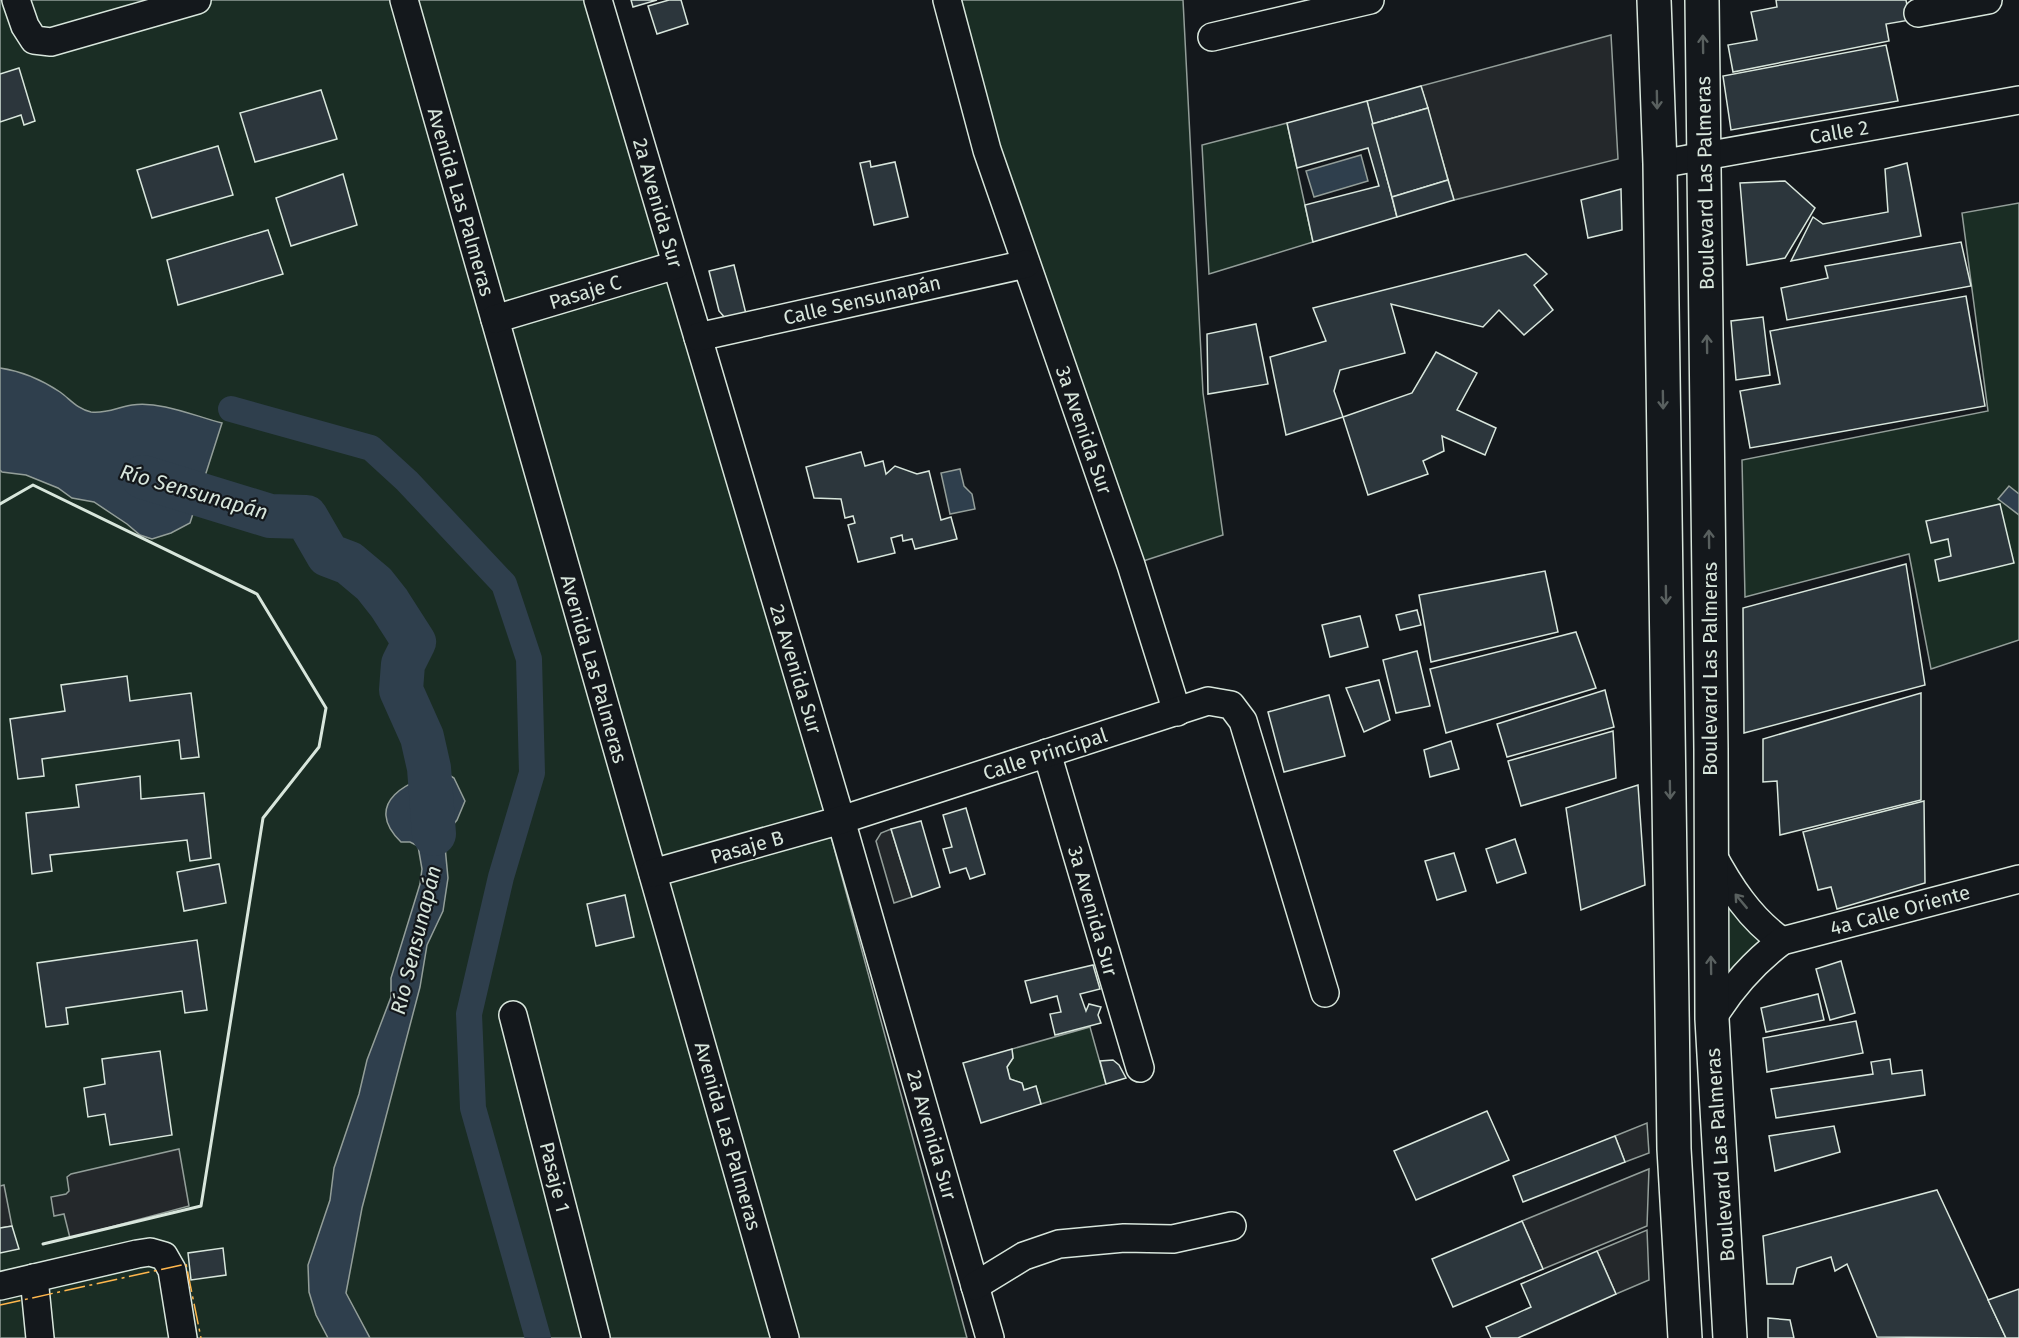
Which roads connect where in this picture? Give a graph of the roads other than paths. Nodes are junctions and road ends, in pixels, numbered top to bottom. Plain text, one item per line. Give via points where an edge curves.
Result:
1 (16, 0) edge
2 (404, 0) edge
3 (598, 0) edge
4 (947, 0) edge
5 (1370, 0) edge
6 (1654, 0) edge
7 (1702, 0) edge
8 (1988, 0) edge
9 (193, 1) edge
10 (1918, 13) dead end
11 (1212, 37) dead end
12 (2019, 100) edge
13 (1705, 154) junction
14 (1660, 164) junction
15 (1026, 264) junction
16 (676, 265) junction
17 (495, 319) junction
18 (698, 337) junction
19 (1177, 712) junction
20 (1047, 753) junction
21 (841, 820) junction
22 (1711, 852) junction
23 (653, 873) junction
24 (2019, 879) edge
25 (1782, 941) junction
26 (1325, 993) dead end
27 (513, 1015) dead end
28 (1712, 1019) junction
29 (1140, 1068) dead end
30 (1233, 1226) dead end
31 (34, 1278) junction
32 (0, 1286) edge
33 (975, 1286) junction
34 (40, 1338) edge
35 (183, 1338) edge
36 (596, 1338) edge
37 (785, 1338) edge
38 (990, 1338) edge
39 (1685, 1338) edge
40 (1730, 1338) edge

1 - 9 street via 34,40 51,42
2 - 17 street, Avenida Las Palmeras
3 - 16 street, 2a Avenida Sur
4 - 15 street, 3a Avenida Sur via 987,150
5 - 11 street
6 -> 14 main road, Boulevard Las Palmeras
13 -> 7 main road, Boulevard Las Palmeras
8 - 10 street
12 - 13 street, Calle 2
13 - 14 street, Calle 2
22 -> 13 main road, Boulevard Las Palmeras
14 -> 39 main road, Boulevard Las Palmeras via 1674,1149
15 - 18 street, Calle Sensunapán
15 - 19 street, 3a Avenida Sur via 1131,565
16 - 17 street, Pasaje C
16 - 18 street, 2a Avenida Sur
17 - 23 street, Avenida Las Palmeras
18 - 21 street, 2a Avenida Sur
19 - 20 street, Calle Principal
19 - 26 street, Calle Principal via 1209,701 1231,705 1244,721
20 - 21 street, Calle Principal
20 - 29 street, 3a Avenida Sur
21 - 23 street, Pasaje B
21 - 33 street, 2a Avenida Sur
25 -> 22 street via 1739,900
28 -> 22 main road, Boulevard Las Palmeras
23 - 37 street, Avenida Las Palmeras
24 - 25 street, 4a Calle Oriente
25 - 28 street via 1742,976
27 - 36 street, Pasaje 1
28 - 40 main road, Boulevard Las Palmeras
30 - 33 street via 1173,1239 1124,1238 1059,1244 1024,1256
31 - 32 street
31 - 34 street
31 - 35 street via 137,1254 164,1256 172,1270
33 - 38 street, 2a Avenida Sur

